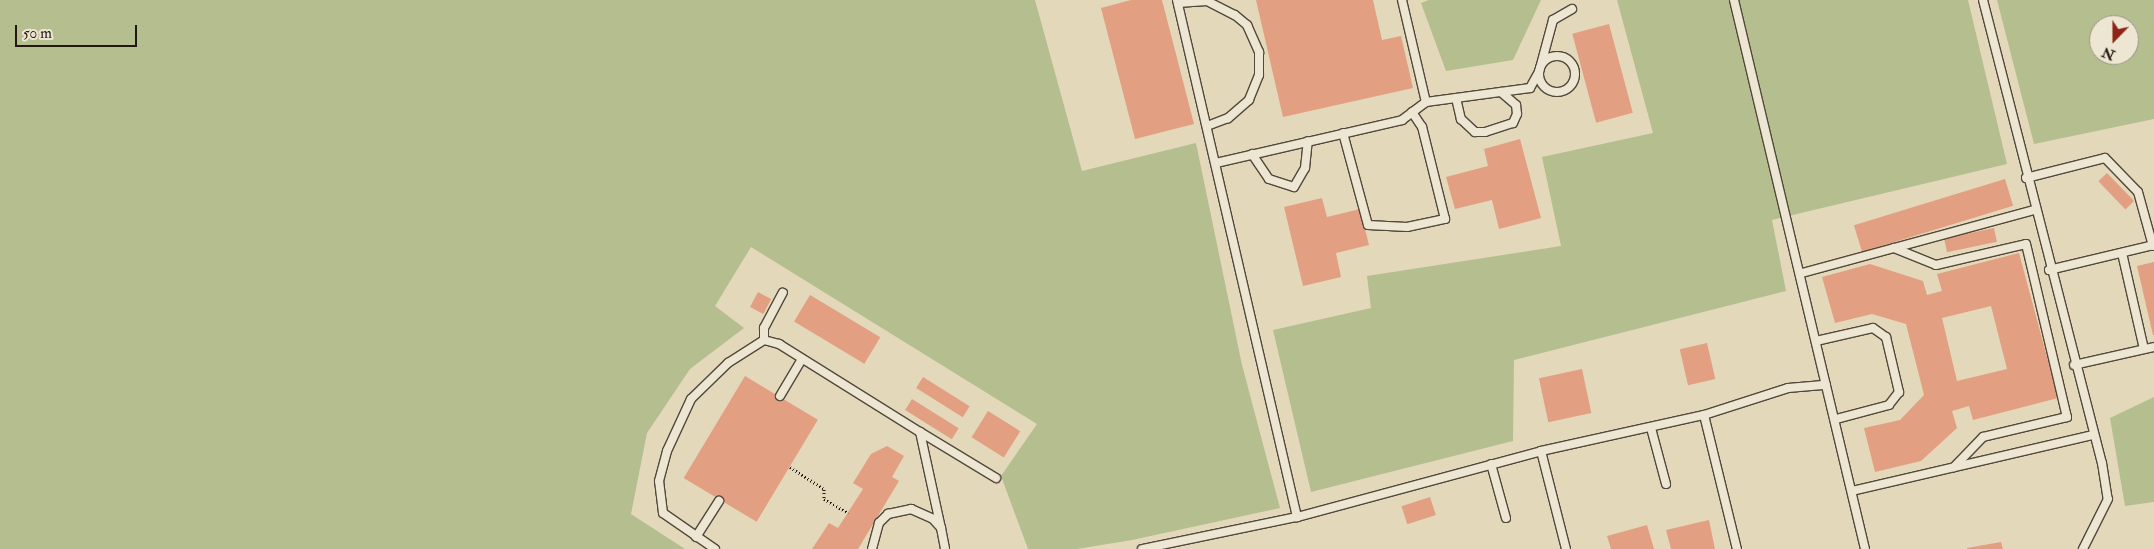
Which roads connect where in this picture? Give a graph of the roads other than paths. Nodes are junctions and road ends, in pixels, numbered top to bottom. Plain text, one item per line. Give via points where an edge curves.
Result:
1 (1402, 0) edge
2 (1734, 0) edge
3 (1983, 0) edge
4 (1178, 1) edge
5 (1572, 9) dead end
6 (1539, 72) junction
7 (1502, 92) junction
8 (1456, 98) junction
9 (1426, 102) junction
10 (1412, 112) junction
11 (1207, 126) junction
12 (1343, 133) junction
13 (1308, 141) junction
14 (1252, 154) junction
15 (1216, 163) junction
16 (2026, 178) junction
17 (2034, 210) junction
18 (2154, 245) edge
19 (1894, 248) junction
20 (2122, 253) junction
21 (2049, 270) junction
22 (1802, 273) junction
23 (783, 293) dead end
24 (764, 340) junction
25 (1816, 341) junction
26 (2154, 347) edge
27 (2144, 349) junction
28 (802, 358) junction
29 (2074, 365) junction
30 (1826, 385) junction
31 (780, 396) dead end
32 (1704, 415) junction
33 (1836, 419) junction
34 (1651, 428) junction
35 (920, 432) junction
36 (2093, 435) junction
37 (1541, 451) junction
38 (1491, 464) junction
39 (1954, 467) junction
40 (996, 478) dead end
41 (1666, 484) dead end
42 (1852, 491) junction
43 (719, 501) dead end
44 (1296, 517) junction
45 (1506, 518) dead end
46 (941, 528) junction
47 (696, 537) junction
48 (716, 549) edge
49 (872, 549) edge
50 (944, 549) edge
51 (1142, 549) edge
52 (1566, 549) edge
53 (1737, 549) edge
54 (1865, 549) edge
55 (2083, 549) edge

1 - 9 lane
2 - 22 lane
3 - 16 lane
4 - 11 lane
4 - 11 lane via 1207,1 1235,14 1247,25 1259,52 1260,76 1249,100 1228,118
5 - 6 lane via 1553,20
6 - 6 lane via 1549,58 1561,56 1571,62 1576,74 1572,85 1557,92 1542,83
6 - 7 lane via 1530,88
7 - 8 lane
7 - 8 lane via 1516,105 1517,114 1513,123 1485,132 1476,132 1461,119
8 - 9 lane
9 - 10 lane
10 - 12 lane via 1402,120
10 - 12 lane via 1422,127 1445,219 1407,227 1368,225
11 - 15 lane
12 - 13 lane
13 - 14 lane
13 - 14 lane via 1305,168 1294,187 1269,179
14 - 15 lane
15 - 44 lane
16 - 17 lane
16 - 18 lane via 2104,158 2138,192
17 - 19 lane
17 - 21 lane
18 - 20 lane
19 - 22 lane
19 - 39 lane via 1936,265 2026,244 2067,417 1983,437
20 - 21 lane
20 - 27 lane
21 - 29 lane
22 - 25 lane
23 - 24 lane via 764,328
24 - 28 lane
24 - 47 lane via 708,380 691,399 667,451 660,504 670,520
25 - 30 lane
25 - 33 lane via 1873,328 1886,337 1899,392 1889,405
26 - 27 lane
27 - 29 lane
28 - 31 lane
28 - 35 lane
29 - 36 lane
30 - 32 lane via 1788,388
30 - 33 lane
32 - 34 lane
32 - 53 lane
33 - 42 lane
34 - 37 lane
34 - 41 lane
35 - 40 lane
35 - 46 lane
36 - 39 lane
36 - 55 lane via 2108,500
37 - 38 lane
37 - 52 lane
38 - 44 lane
38 - 45 lane
39 - 42 lane
42 - 54 lane
43 - 47 lane
44 - 51 lane
46 - 49 lane via 923,512 899,510 879,523
46 - 50 lane
47 - 48 lane

